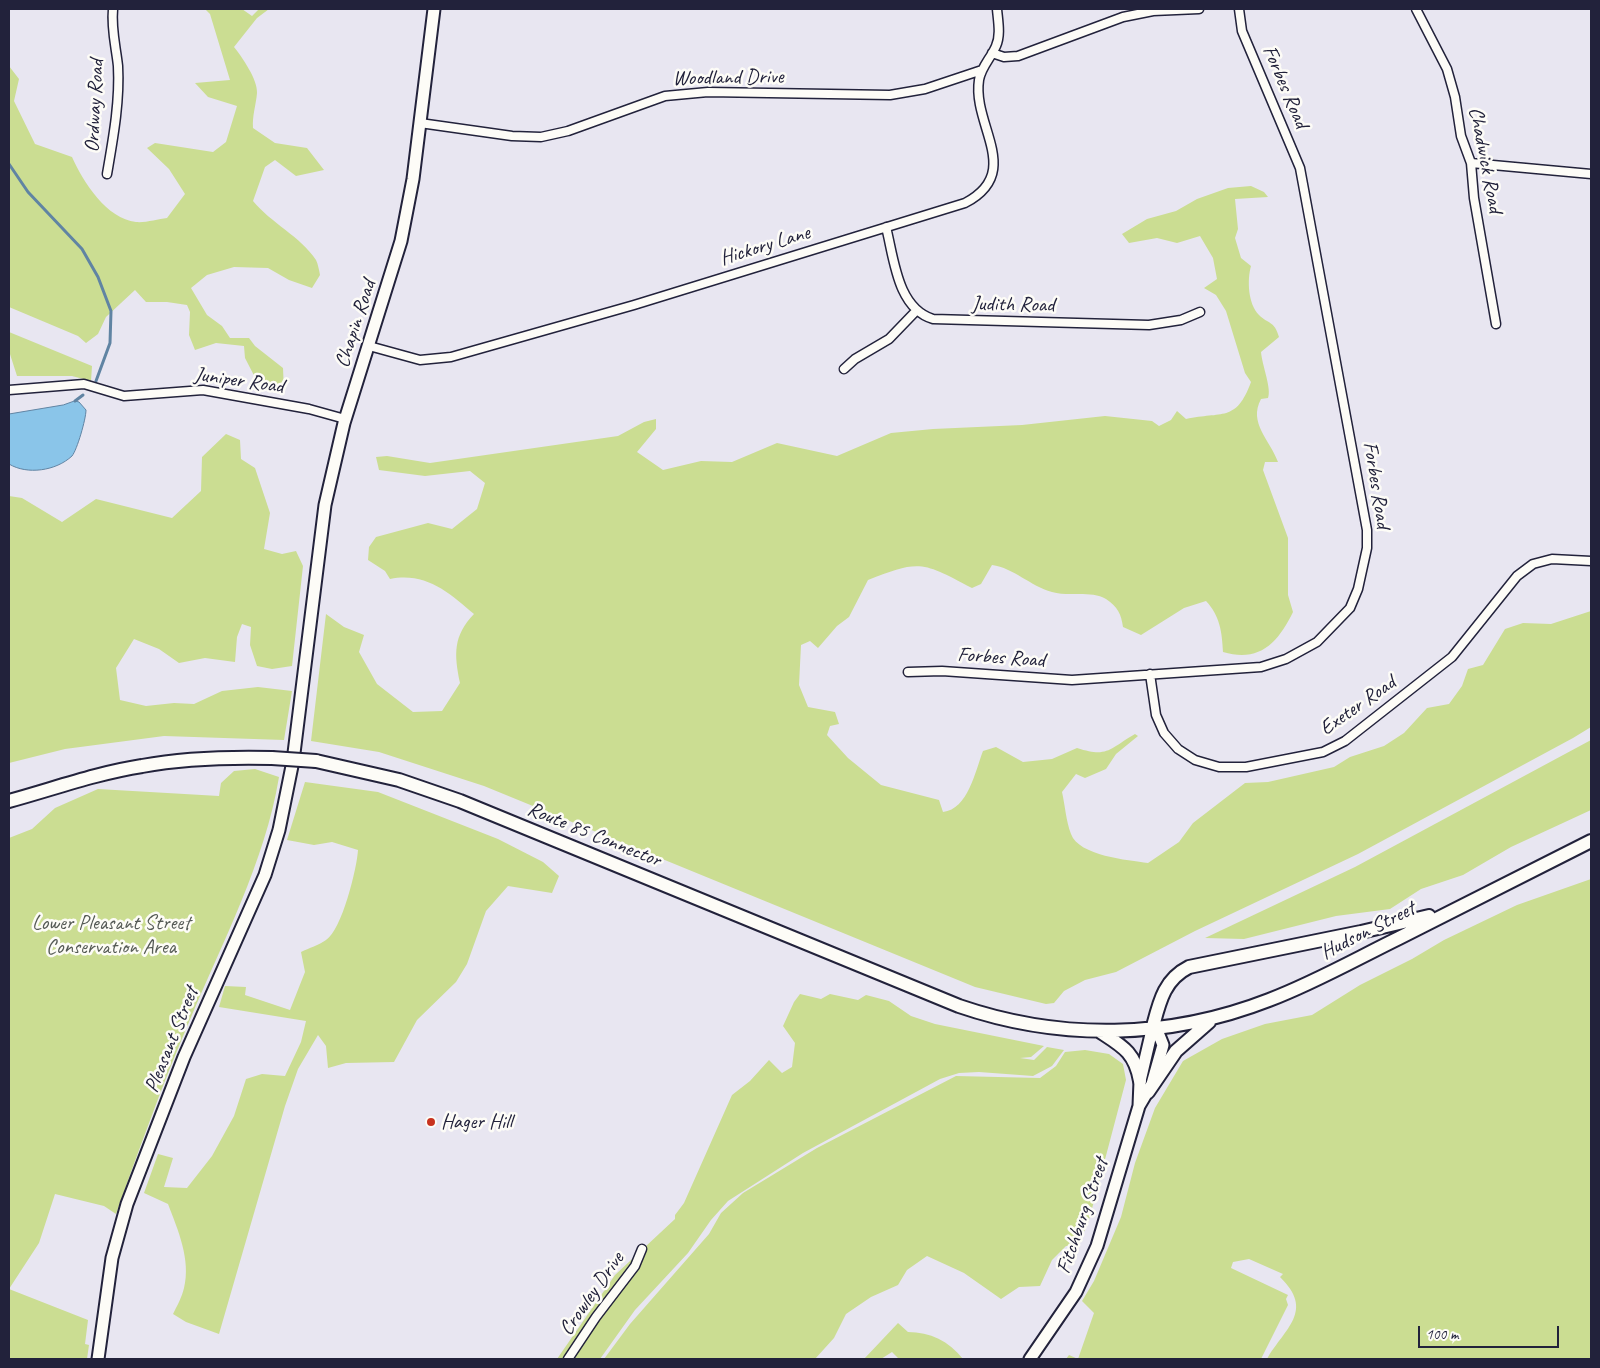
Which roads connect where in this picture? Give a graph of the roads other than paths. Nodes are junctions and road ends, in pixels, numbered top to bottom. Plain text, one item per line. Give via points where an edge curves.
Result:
1 (113, 9) edge
2 (434, 9) edge
3 (997, 9) edge
4 (1199, 9) edge
5 (1238, 9) edge
6 (1416, 9) edge
7 (992, 54) junction
8 (982, 70) junction
9 (420, 123) junction
10 (1471, 163) junction
11 (108, 174) dead end
12 (1591, 174) edge
13 (886, 227) junction
14 (916, 310) junction
15 (1200, 312) dead end
16 (1496, 324) dead end
17 (369, 346) junction
18 (844, 369) dead end
19 (9, 390) edge
20 (345, 419) junction
21 (1591, 561) edge
22 (307, 650) joint
23 (908, 672) dead end
24 (1150, 674) junction
25 (9, 802) edge
26 (1591, 841) edge
27 (1471, 901) junction
28 (1213, 1019) junction
29 (1152, 1030) junction
30 (1099, 1032) junction
31 (1140, 1081) junction
32 (1148, 1092) junction
33 (1139, 1106) junction
34 (642, 1249) dead end
35 (98, 1359) edge
36 (568, 1359) edge
37 (1030, 1359) edge

1 - 11 street, Ordway Road via 118,67 114,138
2 - 9 street, Chapin Road
3 - 7 street, Hickory Lane via 998,38
4 - 7 street via 1133,14 1018,56
5 - 24 street, Forbes Road via 1242,31 1300,168 1365,512 1367,548 1358,589 1350,608 1317,642 1303,651 1261,667
6 - 10 street, Chadwick Road via 1447,69
7 - 8 street, Hickory Lane
8 - 9 street, Woodland Drive via 925,89 890,95 678,94 541,137
8 - 13 street, Hickory Lane via 979,99 994,159 993,174 987,187 978,197 965,203
9 - 17 street, Chapin Road via 401,241
10 - 12 street
10 - 16 street, Chadwick Road
13 - 14 street via 903,289
13 - 17 street, Hickory Lane via 634,305 451,357 420,360
14 - 15 street, Judith Road via 924,316 946,321 1149,325 1181,320
14 - 18 street via 889,340
17 - 20 street, Chapin Road
19 - 20 street, Juniper Road via 84,384 124,396 203,390 309,409
20 - 22 street, Chapin Road via 325,505
21 - 24 street, Exeter Road via 1552,559 1533,564 1517,576 1452,657 1345,741 1323,752 1246,767 1219,767 1195,760 1178,750 1164,733 1156,715
22 - 35 street, Pleasant Street via 290,782 265,875 184,1057 127,1204 112,1258
23 - 24 street, Forbes Road via 942,671 1072,680
25 - 30 main road, Route 85 Connector, bridge via 106,773 142,766 210,758 316,761 400,780 460,801 974,1011 1026,1024
26 - 27 main road, Hudson Street
27 - 28 main road, Hudson Street via 1292,991
27 - 29 main road via 1405,923 1189,967 1172,978 1163,991
28 - 29 main road, Hudson Street
28 - 32 main road via 1176,1051
29 - 30 main road, Route 85 Connector
29 - 31 street
29 - 32 street via 1159,1035 1162,1045
30 - 31 main road via 1129,1052
31 - 33 street
32 - 33 street
33 - 37 street, Fitchburg Street via 1087,1270 1067,1307
34 - 36 street, Crowley Drive via 635,1266

